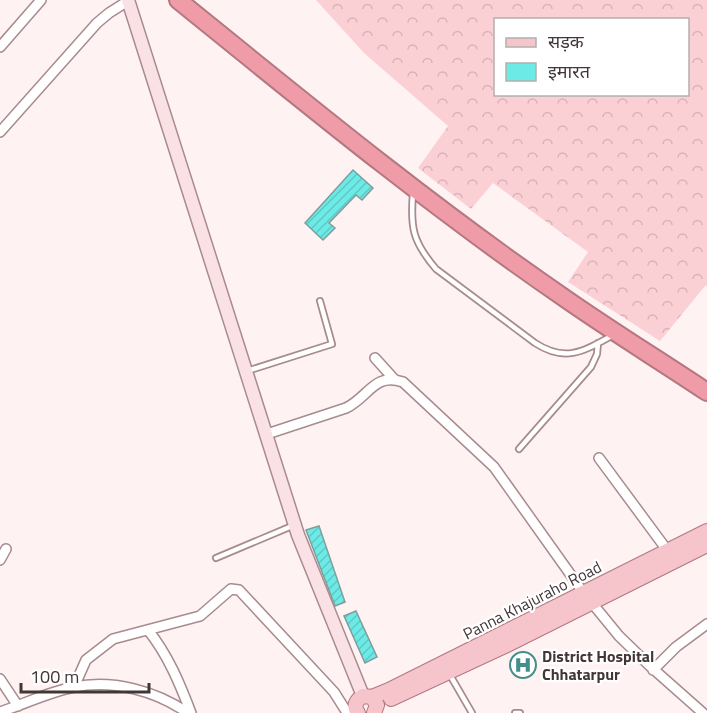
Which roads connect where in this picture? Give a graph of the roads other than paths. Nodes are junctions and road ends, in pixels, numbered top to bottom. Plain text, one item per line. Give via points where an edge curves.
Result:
1 (41, 0) edge
2 (178, 0) edge
3 (128, 1) edge
4 (2, 40) edge
5 (0, 132) edge
6 (413, 187) junction
7 (320, 301) dead end
8 (618, 332) junction
9 (598, 343) junction
10 (375, 358) dead end
11 (247, 370) junction
12 (394, 379) junction
13 (707, 392) edge
14 (267, 434) junction
15 (519, 449) dead end
16 (599, 458) dead end
17 (295, 525) junction
18 (707, 531) edge
19 (707, 545) edge
20 (6, 549) dead end
21 (667, 550) junction
22 (216, 558) dead end
23 (0, 560) edge
24 (588, 598) junction
25 (707, 624) edge
26 (148, 630) junction
27 (653, 670) junction
28 (448, 673) junction
29 (0, 679) edge
30 (74, 687) junction
31 (18, 706) junction
32 (361, 707) edge
33 (0, 712) edge
34 (190, 713) edge
35 (472, 713) edge
36 (515, 713) edge
37 (520, 713) edge
38 (703, 713) edge

1 - 4 street
2 - 6 highway
3 - 5 street via 98,23
3 - 11 main road
6 - 8 highway via 564,298
6 - 9 lane via 413,232 425,257 436,269 550,352 574,353
7 - 11 lane via 332,344
8 - 9 lane
8 - 13 highway
9 - 15 lane via 591,367
10 - 12 street
11 - 14 main road
12 - 14 street via 382,379 346,408
12 - 24 street via 403,382 494,467
14 - 17 main road
16 - 21 street
17 - 22 lane
17 - 32 main road
18 - 21 main road, Panna Khajuraho Road
19 - 24 main road, Panna Khajuraho Road
20 - 23 street
21 - 24 main road, Panna Khajuraho Road
24 - 27 street
24 - 28 main road, Panna Khajuraho Road
24 - 32 main road, Panna Khajuraho Road via 512,630
25 - 27 street
26 - 30 street via 127,634 103,646 86,660
26 - 32 street via 200,616 235,589 334,692
26 - 34 street via 177,677
27 - 38 street
28 - 32 main road, Panna Khajuraho Road
28 - 35 lane
29 - 31 street
30 - 31 street
30 - 34 street via 129,688
31 - 33 street
36 - 37 lane

